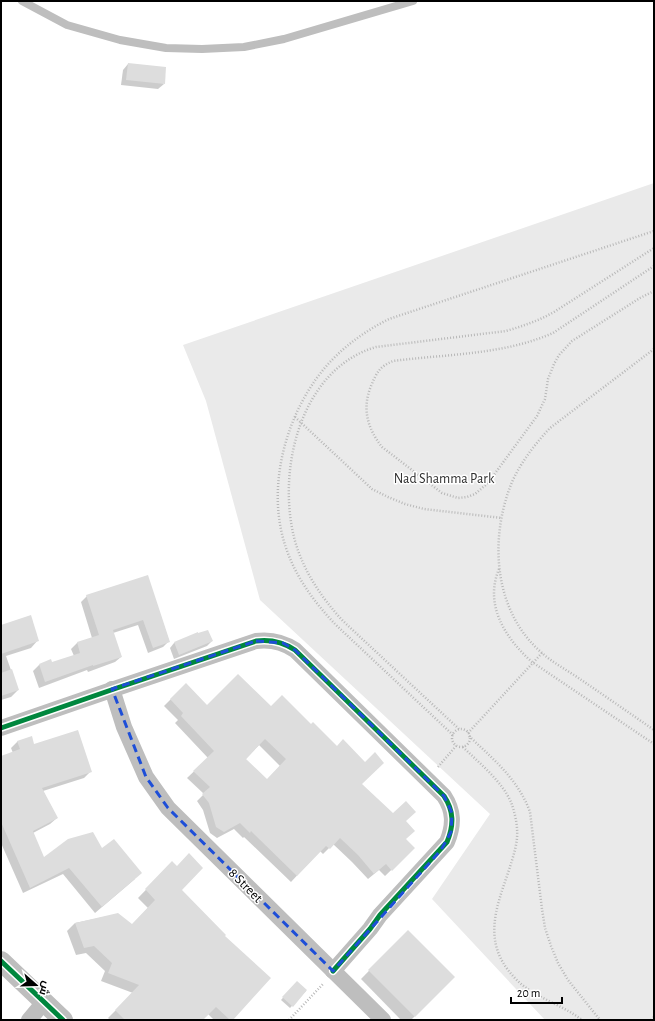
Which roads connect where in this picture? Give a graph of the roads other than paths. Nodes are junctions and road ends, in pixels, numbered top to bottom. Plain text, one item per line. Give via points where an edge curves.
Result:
1 (22, 1) edge
2 (413, 1) edge
3 (117, 688) junction
4 (1, 728) edge
5 (1, 961) edge
6 (331, 969) junction
7 (44, 1002) junction
8 (59, 1019) edge
9 (28, 1020) edge
10 (383, 1020) edge

1 - 2 lane via 67,25 120,40 166,48 202,49 244,46 284,38
3 - 4 street
3 - 6 street, 8 Street via 128,736 146,778 168,808
3 - 6 street via 256,641 283,643 295,650 444,796 449,804 453,822 447,842
5 - 7 street
6 - 10 street, 8 Street
7 - 8 street
7 - 9 street

